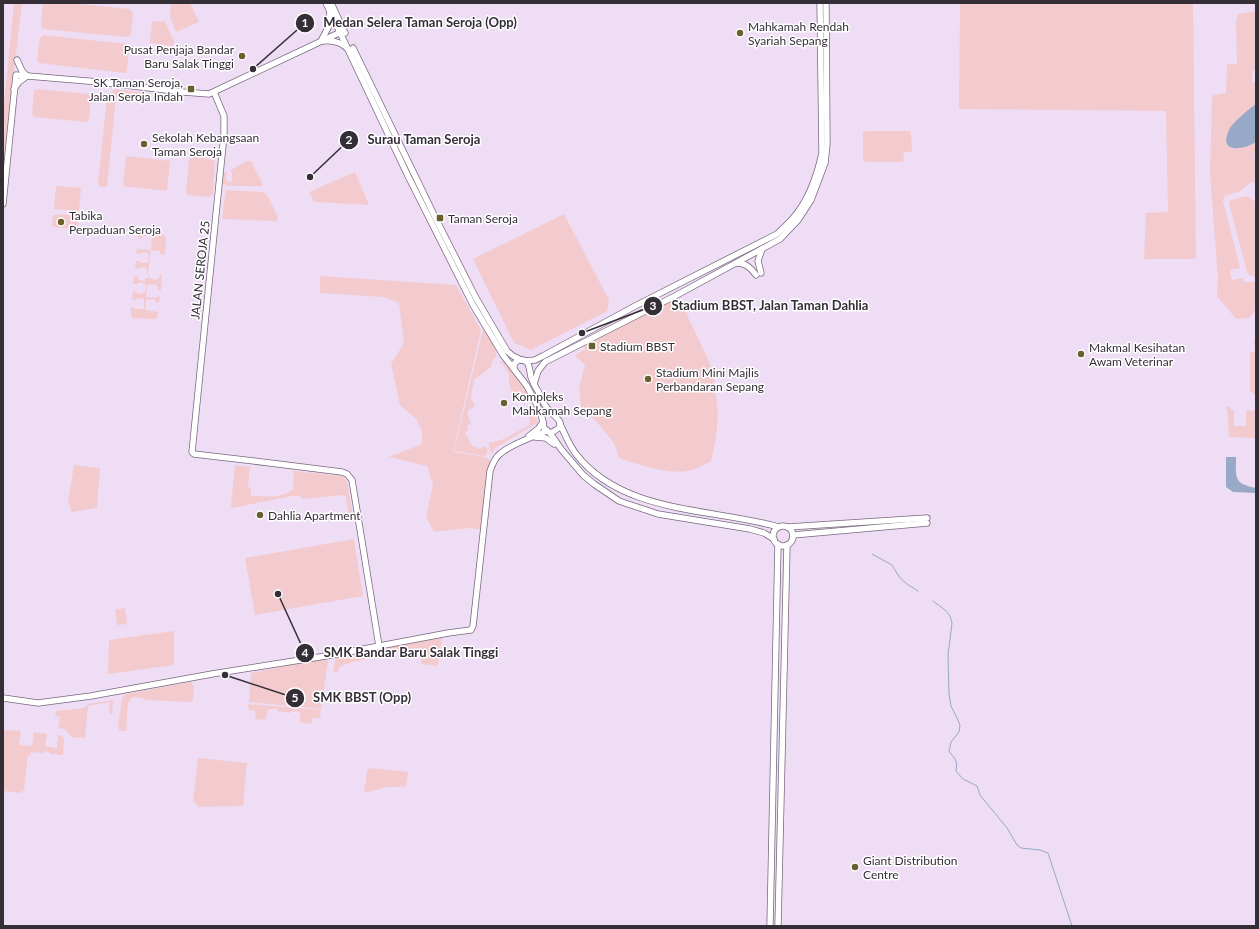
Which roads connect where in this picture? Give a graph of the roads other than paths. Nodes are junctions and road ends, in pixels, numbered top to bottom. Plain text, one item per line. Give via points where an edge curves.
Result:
1 (326, 3) edge
2 (331, 3) edge
3 (820, 3) edge
4 (826, 3) edge
5 (329, 9) junction
6 (342, 31) junction
7 (321, 41) junction
8 (351, 53) junction
9 (17, 60) dead end
10 (27, 76) junction
11 (14, 89) junction
12 (214, 92) junction
13 (3, 204) edge
14 (762, 249) junction
15 (736, 263) junction
16 (671, 287) junction
17 (675, 296) junction
18 (523, 360) junction
19 (514, 369) junction
20 (534, 384) junction
21 (542, 422) junction
22 (560, 424) junction
23 (549, 432) junction
24 (532, 437) junction
25 (524, 440) junction
26 (561, 449) junction
27 (778, 527) junction
28 (788, 527) junction
29 (793, 535) junction
30 (774, 539) junction
31 (778, 544) junction
32 (787, 545) junction
33 (380, 646) junction
34 (3, 698) edge
35 (770, 926) edge
36 (778, 926) edge

1 - 5 street
2 - 6 street
3 - 16 street via 822,153 817,174 806,199 793,218 777,234
4 - 14 street via 825,163 811,200 798,220 780,239
5 - 6 street
5 - 7 street via 329,26
6 - 7 street
6 - 8 street
6 - 18 street via 476,298 507,351
7 - 8 street via 328,40 344,45
7 - 12 street
8 - 19 street via 408,176 473,305
9 - 10 street
10 - 11 street
10 - 11 street via 16,75
10 - 12 street via 183,92
11 - 13 street
12 - 33 street, JALAN SEROJA 25 via 224,116 224,135 192,452 342,472 350,476
14 - 15 street
14 - 15 street via 758,261 759,274 742,263
15 - 17 street
16 - 17 street
16 - 18 street via 535,360
17 - 20 street via 545,362 538,371
18 - 19 street via 516,361
18 - 20 street via 530,366
19 - 21 street via 527,386 541,413
20 - 22 street via 547,409 557,417
21 - 23 street
21 - 25 street via 538,429
22 - 23 street via 558,429
22 - 27 street via 568,443 583,462 604,480 622,490 666,505
23 - 24 street
23 - 26 street
24 - 25 street
24 - 26 street via 546,438
25 - 33 street via 501,453 490,472 471,630
26 - 30 street via 594,484 619,501 658,514 750,529
27 - 28 street
27 - 30 street via 774,532
28 - 29 street
28 - 29 street via 927,520
29 - 32 street via 792,541
30 - 31 street
31 - 32 street
31 - 35 street
32 - 36 street
33 - 34 street via 90,696 38,703

